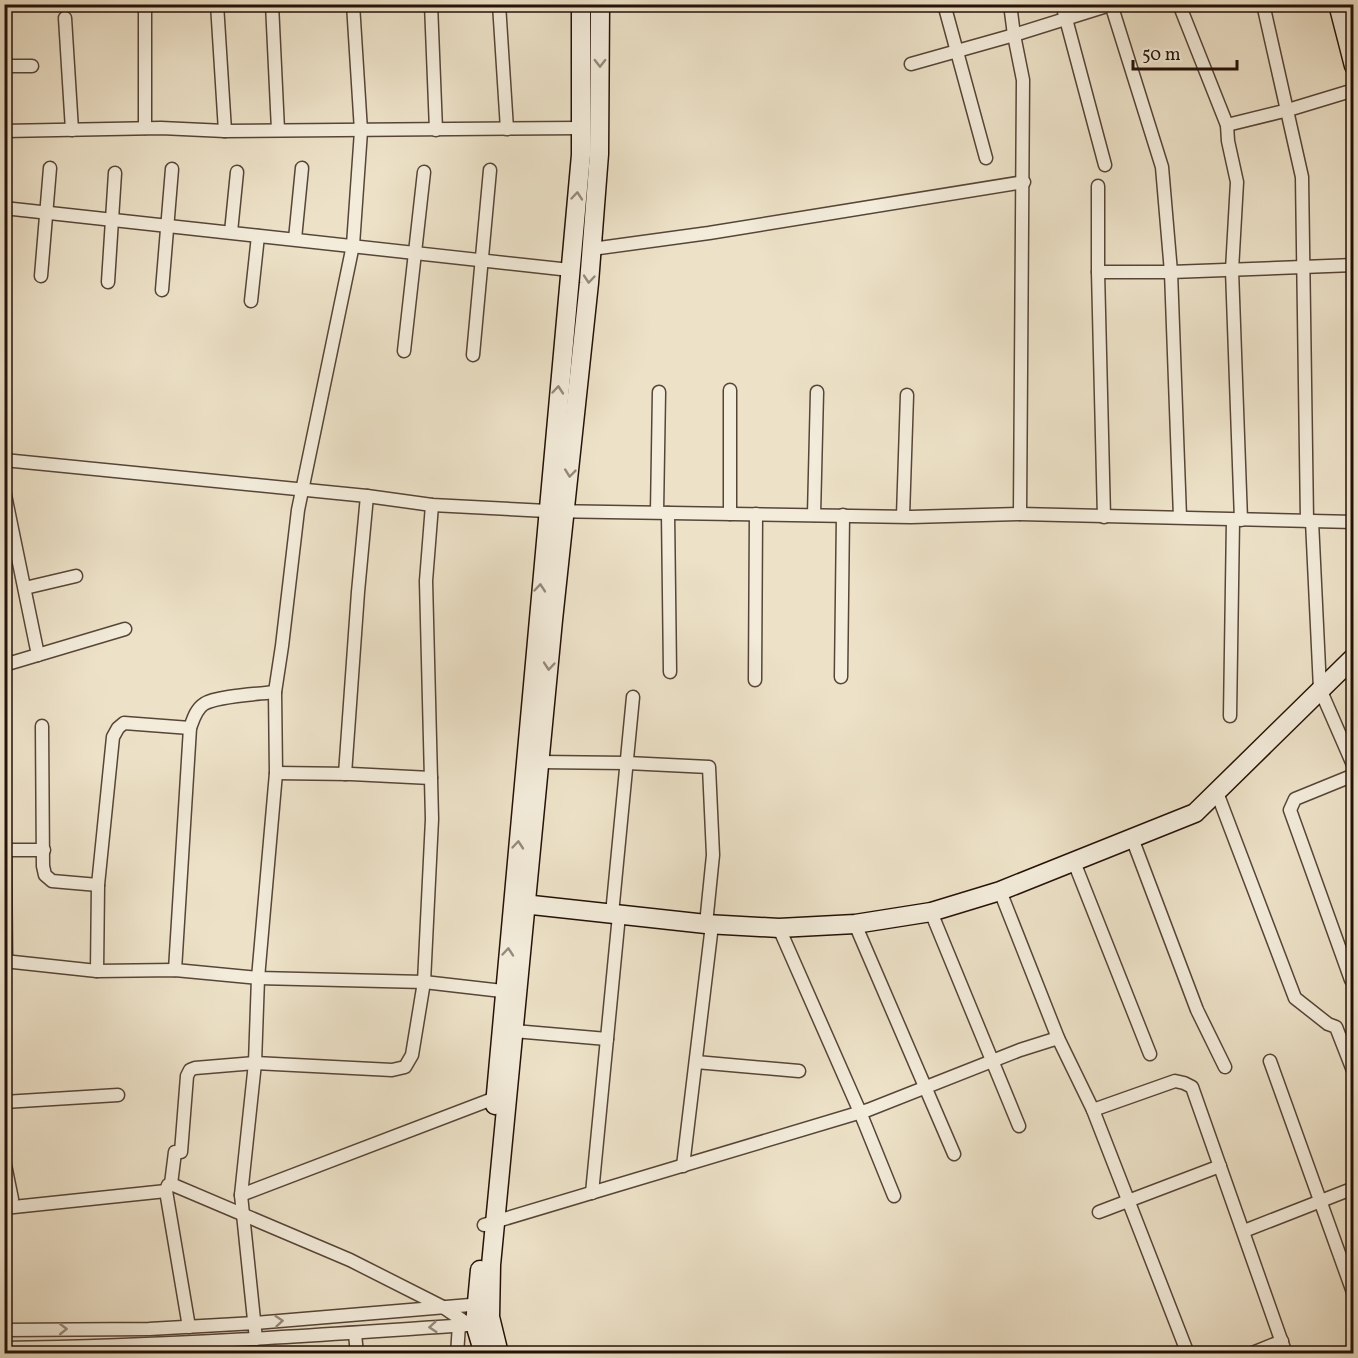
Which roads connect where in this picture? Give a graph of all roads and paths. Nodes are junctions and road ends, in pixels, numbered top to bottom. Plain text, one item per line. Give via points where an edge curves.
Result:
1 (145, 4) edge
2 (217, 4) edge
3 (272, 4) edge
4 (353, 4) edge
5 (431, 4) edge
6 (499, 4) edge
7 (581, 4) edge
8 (600, 4) edge
9 (944, 4) edge
10 (1010, 4) edge
11 (1062, 4) edge
12 (1179, 4) edge
13 (1263, 4) edge
14 (1338, 4) edge
15 (1111, 5) edge
16 (65, 18) dead end
17 (1065, 19) junction
18 (1014, 35) junction
19 (957, 50) junction
20 (911, 64) dead end
21 (4, 66) edge
22 (32, 66) dead end
23 (1353, 66) edge
24 (1353, 90) edge
25 (1288, 110) junction
26 (1227, 125) junction
27 (146, 128) junction
28 (581, 128) junction
29 (507, 129) junction
30 (72, 130) junction
31 (278, 130) junction
32 (436, 130) junction
33 (4, 131) edge
34 (225, 131) junction
35 (361, 131) junction
36 (986, 158) dead end
37 (1105, 165) dead end
38 (50, 168) dead end
39 (302, 168) dead end
40 (172, 169) dead end
41 (490, 170) dead end
42 (237, 172) dead end
43 (424, 172) dead end
44 (116, 173) dead end
45 (1024, 182) junction
46 (1098, 186) dead end
47 (4, 208) edge
48 (47, 212) junction
49 (113, 219) junction
50 (167, 225) junction
51 (231, 232) junction
52 (258, 236) junction
53 (295, 239) junction
54 (353, 245) junction
55 (592, 249) junction
56 (416, 252) junction
57 (481, 260) junction
58 (1353, 265) edge
59 (1304, 267) junction
60 (570, 270) junction
61 (1232, 270) junction
62 (1098, 272) junction
63 (1171, 272) junction
64 (41, 276) dead end
65 (108, 282) dead end
66 (162, 290) dead end
67 (251, 301) dead end
68 (404, 351) dead end
69 (473, 355) dead end
70 (730, 390) dead end
71 (659, 392) dead end
72 (817, 392) dead end
73 (907, 395) dead end
74 (4, 460) edge
75 (4, 490) edge
76 (302, 491) junction
77 (367, 496) junction
78 (432, 505) junction
79 (566, 510) junction
80 (547, 511) junction
81 (663, 513) junction
82 (730, 514) junction
83 (756, 514) junction
84 (1020, 514) junction
85 (814, 515) junction
86 (843, 515) junction
87 (903, 516) junction
88 (1104, 517) junction
89 (1180, 517) junction
90 (1237, 520) junction
91 (1310, 521) junction
92 (1353, 522) edge
93 (76, 576) dead end
94 (25, 588) junction
95 (125, 629) dead end
96 (38, 655) junction
97 (1353, 657) edge
98 (4, 665) edge
99 (670, 672) dead end
100 (842, 676) dead end
101 (755, 680) dead end
102 (1320, 689) junction
103 (275, 692) junction
104 (633, 697) dead end
105 (1230, 716) dead end
106 (42, 726) dead end
107 (190, 728) junction
108 (540, 762) junction
109 (627, 763) junction
110 (1353, 767) edge
111 (276, 773) junction
112 (345, 774) junction
113 (1353, 776) edge
114 (431, 778) junction
115 (1216, 790) junction
116 (1132, 838) junction
117 (5, 850) edge
118 (44, 850) junction
119 (1074, 862) junction
120 (99, 885) junction
121 (1000, 891) junction
122 (519, 904) junction
123 (931, 912) junction
124 (615, 914) junction
125 (709, 924) junction
126 (855, 924) junction
127 (779, 928) junction
128 (5, 961) edge
129 (175, 970) junction
130 (98, 971) junction
131 (258, 978) junction
132 (1351, 981) dead end
133 (424, 982) junction
134 (511, 992) junction
135 (514, 1031) junction
136 (1058, 1038) junction
137 (607, 1039) junction
138 (1150, 1054) dead end
139 (1270, 1060) dead end
140 (992, 1061) junction
141 (696, 1062) junction
142 (255, 1063) junction
143 (1225, 1067) dead end
144 (799, 1071) dead end
145 (1353, 1073) edge
146 (925, 1088) junction
147 (118, 1095) dead end
148 (495, 1098) junction
149 (4, 1101) edge
150 (1093, 1110) junction
151 (860, 1112) junction
152 (1019, 1126) dead end
153 (954, 1154) dead end
154 (4, 1160) edge
155 (683, 1166) junction
156 (1220, 1166) junction
157 (168, 1188) junction
158 (1353, 1188) edge
159 (592, 1193) junction
160 (242, 1195) junction
161 (894, 1196) dead end
162 (1128, 1200) junction
163 (1320, 1202) junction
164 (8, 1203) edge
165 (1099, 1212) dead end
166 (244, 1215) junction
167 (490, 1224) junction
168 (1244, 1231) junction
169 (1353, 1295) edge
170 (484, 1304) junction
171 (443, 1307) junction
172 (255, 1323) junction
173 (237, 1324) junction
174 (473, 1324) junction
175 (189, 1327) junction
176 (105, 1328) junction
177 (4, 1330) edge
178 (355, 1334) junction
179 (256, 1339) junction
180 (238, 1340) junction
181 (1282, 1341) junction
182 (4, 1348) edge
183 (52, 1350) edge
184 (106, 1350) edge
185 (238, 1353) edge
186 (357, 1353) edge
187 (457, 1353) edge
188 (484, 1353) edge
189 (499, 1353) edge
190 (1188, 1353) edge
191 (1250, 1353) edge
192 (1286, 1353) edge

1 - 27 street
2 - 34 street
3 - 31 street
4 - 35 street
5 - 32 street
6 - 29 street
7 - 28 street
8 -> 55 street via 599,154
9 - 19 street
10 - 18 street
11 - 17 street
12 - 26 street
13 - 25 street
14 - 23 street
15 - 17 street
15 - 63 street via 1162,167
16 - 30 street
17 - 18 street
17 - 37 street
18 - 19 street
18 - 45 street via 1023,80
19 - 20 street
19 - 36 street
21 - 22 street
24 - 25 street
25 - 26 street
25 - 59 street via 1302,177
26 - 61 street via 1237,182
27 - 30 street
27 - 34 street
28 - 29 street
60 -> 28 street
29 - 32 street
30 - 33 street
31 - 34 street
31 - 35 street
32 - 35 street
35 - 54 street
38 - 48 street
39 - 53 street
40 - 50 street
41 - 57 street
42 - 51 street
43 - 56 street
44 - 49 street
45 - 55 street
45 - 84 street
46 - 62 street
47 - 48 street
48 - 49 street
48 - 64 street
49 - 50 street
49 - 65 street
50 - 51 street
50 - 66 street
51 - 52 street
52 - 53 street
52 - 67 street
53 - 54 street
54 - 56 street
54 - 76 street
55 -> 79 street
56 - 57 street
56 - 68 street
57 - 60 street
57 - 69 street
58 - 59 street
59 - 61 street
59 - 91 street
80 -> 60 street
61 - 63 street
61 - 90 street
62 - 63 street
62 - 88 street
63 - 89 street
70 - 82 street
71 - 81 street
72 - 85 street
73 - 87 street
74 - 76 street
75 - 94 street
76 - 77 street
76 - 103 street
77 - 78 street
77 - 112 street
78 - 80 street
78 - 114 street via 426,581
79 - 80 street
79 - 81 street
79 -> 108 street
122 -> 80 street
81 - 82 street
81 - 99 street
82 - 83 street
83 - 85 street
83 - 101 street
84 - 87 street
84 - 88 street
85 - 86 street
86 - 87 street
86 - 100 street
88 - 89 street
89 - 90 street
90 - 91 street
90 - 105 street
91 - 92 street
91 - 102 street
93 - 94 street
94 - 96 street
95 - 96 street
96 - 98 street
97 - 102 street
102 - 110 street
102 - 115 street
103 - 107 street via 203,704
103 - 111 street
104 - 109 street
106 - 118 street
107 - 120 street via 124,723 113,736
107 - 129 street
108 - 109 street
108 - 122 street
109 - 124 street
109 - 125 street via 709,767 713,855
111 - 112 street
111 - 131 street
112 - 114 street
113 - 132 street via 1295,799 1290,810
114 - 133 street
115 - 116 street via 1195,813
115 - 145 street via 1294,998 1336,1027
116 - 119 street
116 - 143 street via 1197,1010
117 - 118 street
117 - 128 street
118 - 120 street via 45,875 52,881
119 - 121 street
119 - 138 street
120 - 130 street
121 - 123 street
121 - 136 street
122 - 124 street
122 - 134 street
123 - 126 street
123 - 140 street
124 - 125 street
124 - 137 street
125 - 127 street
125 - 141 street
126 - 127 street
126 - 146 street
127 - 151 street
128 - 130 street
129 - 130 street
129 - 131 street
131 - 133 street
131 - 142 street
133 - 134 street
133 - 142 street via 412,1055 405,1067 392,1070
134 - 135 street
134 - 148 street
135 - 137 street
135 - 167 street
136 - 140 street
136 - 150 street
137 - 159 street
139 - 163 street
140 - 146 street
140 - 152 street
141 - 144 street
141 - 155 street
142 - 157 street via 190,1070 178,1152
142 - 160 street
146 - 151 street
146 - 153 street
147 - 149 street
148 - 160 street
148 - 167 street
150 - 156 street via 1162,1084 1184,1083 1191,1087
150 - 162 street
151 - 155 street
151 - 161 street
154 - 164 street
155 - 159 street
156 - 162 street
156 - 168 street
157 - 164 street
157 - 166 street via 174,1184
157 - 175 street
158 - 163 street
159 - 167 street
160 - 166 street
162 - 165 street
162 - 190 street
163 - 168 street
163 - 169 street
166 - 171 street via 350,1260
166 - 172 street
167 - 170 street
168 - 181 street
170 - 171 street
170 - 174 street
172 -> 171 street
171 - 174 street
172 - 173 street
172 - 179 street
173 - 175 street
173 - 180 street
174 -> 178 street
174 - 187 street
174 - 188 street
174 - 189 street
175 - 176 street
177 -> 176 street
176 - 184 street
178 - 179 street
178 - 186 street
179 - 180 street
180 - 184 street
180 - 185 street
181 - 191 street
181 - 192 street
182 - 183 street
183 - 184 street

